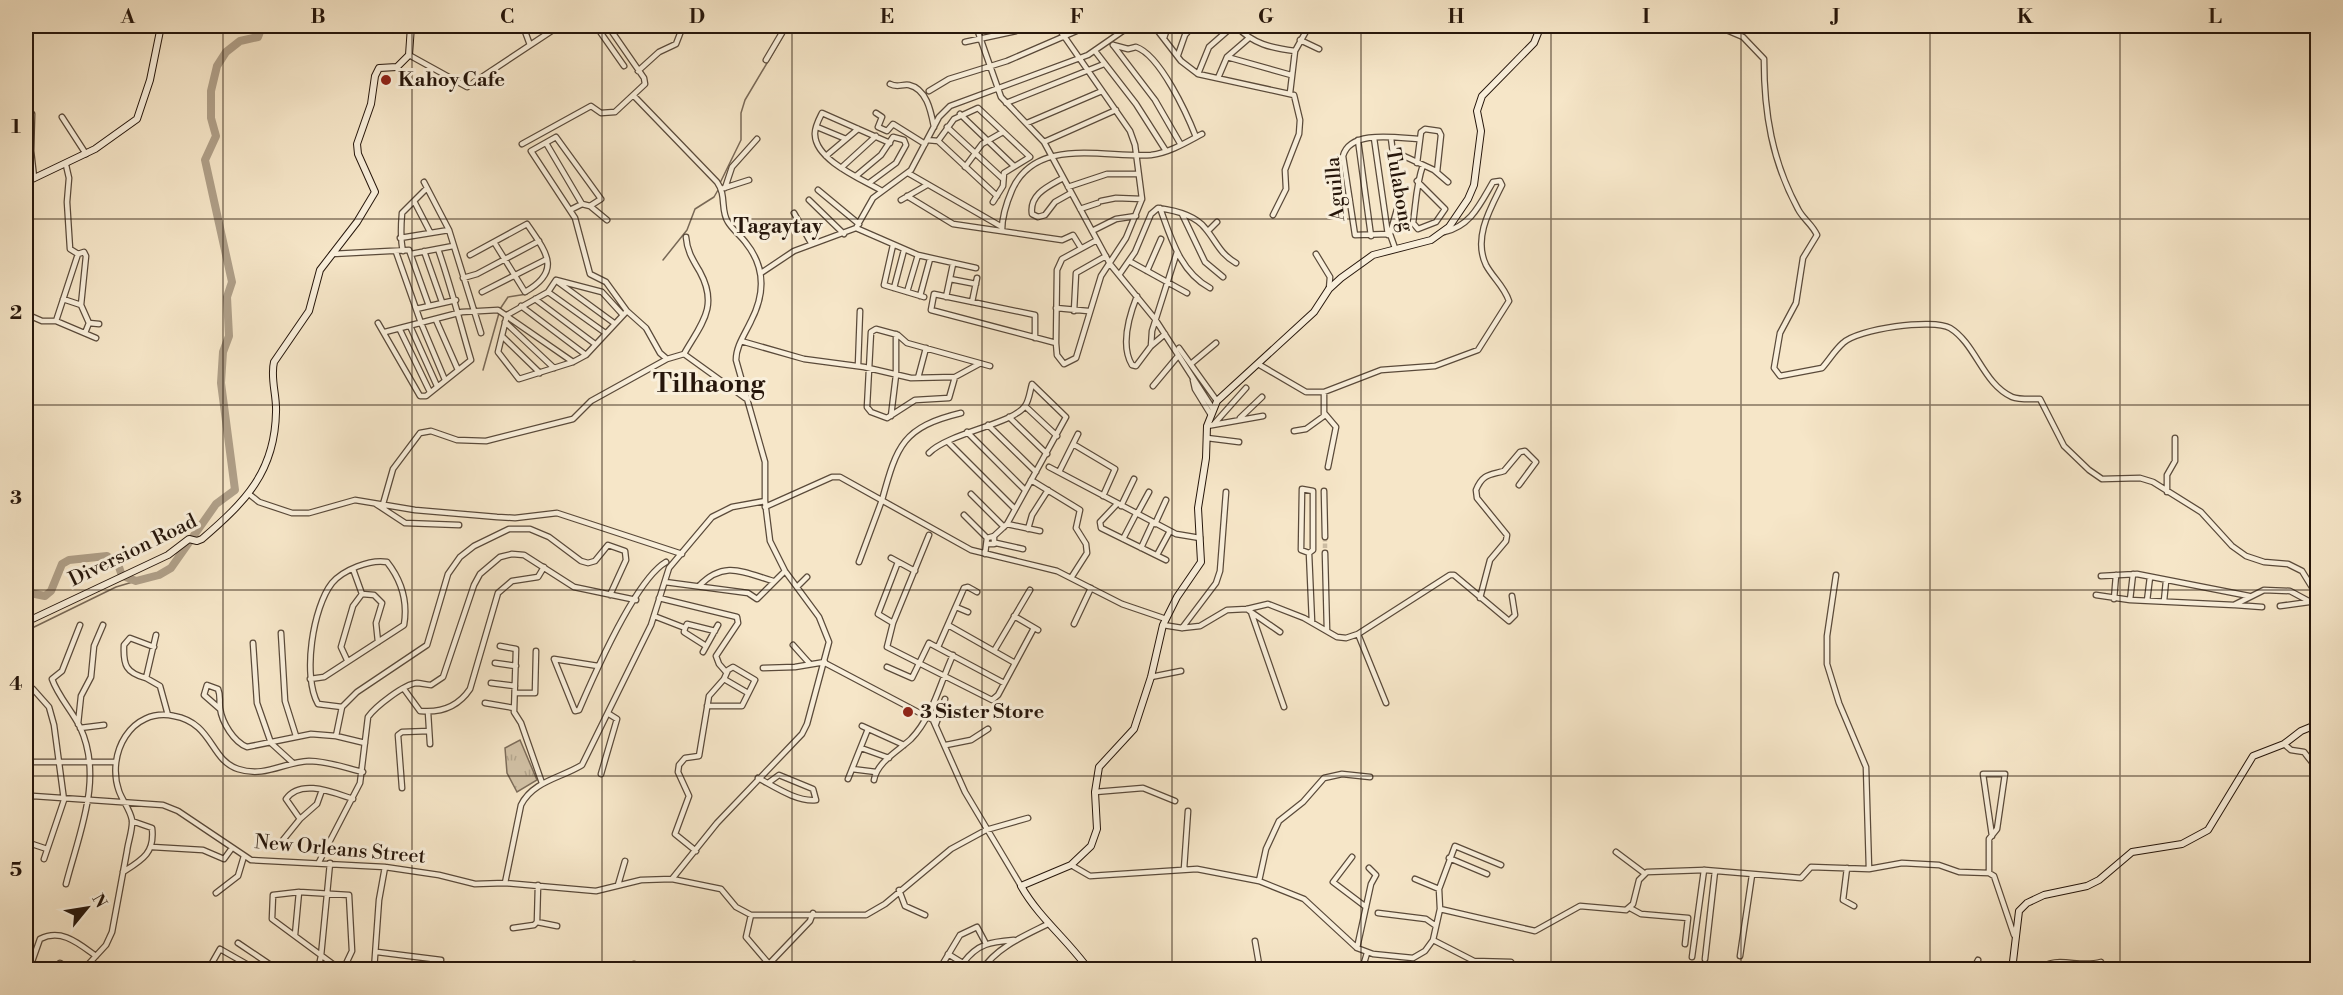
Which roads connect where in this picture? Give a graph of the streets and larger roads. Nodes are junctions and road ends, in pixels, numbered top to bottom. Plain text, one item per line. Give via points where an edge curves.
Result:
1 (161, 26) edge
2 (411, 26) edge
3 (523, 26) edge
4 (559, 26) edge
5 (596, 26) edge
6 (608, 26) edge
7 (683, 26) edge
8 (786, 26) edge
9 (976, 26) edge
10 (1025, 26) edge
11 (1057, 26) edge
12 (1088, 26) edge
13 (1130, 26) edge
14 (1168, 26) edge
15 (1193, 26) edge
16 (1235, 26) edge
17 (1273, 26) edge
18 (1300, 26) edge
19 (1309, 26) edge
20 (1535, 26) edge
21 (1717, 26) edge
22 (1157, 27) edge
23 (1227, 27) edge
24 (1064, 36) junction
25 (1164, 38) junction
26 (1250, 38) junction
27 (980, 39) junction
28 (1300, 40) junction
29 (965, 42) dead end
30 (1111, 43) junction
31 (530, 45) junction
32 (1319, 49) dead end
33 (1095, 51) junction
34 (1295, 51) junction
35 (409, 55) junction
36 (1178, 56) junction
37 (1227, 57) junction
38 (1080, 58) junction
39 (766, 60) dead end
40 (1104, 64) junction
41 (624, 66) dead end
42 (988, 67) junction
43 (1089, 70) junction
44 (638, 71) junction
45 (1198, 74) junction
46 (1291, 75) junction
47 (1218, 78) junction
48 (890, 84) dead end
49 (996, 90) junction
50 (1102, 90) junction
51 (929, 91) dead end
52 (1290, 93) junction
53 (634, 96) junction
54 (1006, 103) junction
55 (1116, 110) junction
56 (876, 113) dead end
57 (32, 114) dead end
58 (960, 114) junction
59 (62, 117) dead end
60 (1027, 123) junction
61 (817, 127) junction
62 (934, 127) junction
63 (947, 127) junction
64 (858, 129) junction
65 (1003, 132) junction
66 (1203, 134) dead end
67 (538, 135) junction
68 (876, 136) junction
69 (1196, 137) junction
70 (1374, 138) junction
71 (1391, 138) junction
72 (757, 139) dead end
73 (846, 139) junction
74 (1420, 139) junction
75 (1358, 140) junction
76 (938, 141) junction
77 (987, 141) junction
78 (926, 142) junction
79 (1044, 142) junction
80 (890, 143) junction
81 (522, 144) dead end
82 (544, 144) junction
83 (1181, 145) junction
84 (1166, 151) junction
85 (1393, 152) junction
86 (974, 153) junction
87 (86, 154) junction
88 (1137, 155) junction
89 (826, 156) junction
90 (1051, 156) junction
91 (1417, 163) junction
92 (66, 165) junction
93 (1423, 165) junction
94 (1014, 166) junction
95 (965, 167) junction
96 (841, 168) junction
97 (1437, 172) junction
98 (908, 173) junction
99 (1138, 174) junction
100 (856, 176) junction
101 (34, 177) junction
102 (1063, 177) junction
103 (1002, 178) junction
104 (749, 180) dead end
105 (1417, 181) junction
106 (26, 182) edge
107 (424, 182) dead end
108 (1449, 182) dead end
109 (869, 183) junction
110 (927, 184) junction
111 (1068, 187) junction
112 (427, 188) junction
113 (724, 189) junction
114 (818, 190) dead end
115 (882, 191) junction
116 (1071, 193) junction
117 (907, 196) junction
118 (997, 196) junction
119 (1142, 199) junction
120 (808, 200) dead end
121 (902, 200) dead end
122 (414, 201) junction
123 (993, 202) dead end
124 (582, 204) junction
125 (837, 205) junction
126 (590, 206) junction
127 (1160, 208) junction
128 (1080, 209) junction
129 (570, 210) junction
130 (794, 213) dead end
131 (1182, 214) junction
132 (1273, 214) dead end
133 (828, 216) junction
134 (1136, 216) junction
135 (607, 220) dead end
136 (1217, 222) dead end
137 (953, 224) junction
138 (857, 226) junction
139 (1002, 229) junction
140 (449, 230) junction
141 (951, 231) dead end
142 (1092, 231) junction
143 (1208, 231) junction
144 (430, 232) junction
145 (1444, 232) junction
146 (844, 234) junction
147 (1389, 235) junction
148 (1371, 236) junction
149 (686, 237) dead end
150 (400, 238) junction
151 (1161, 239) dead end
152 (1097, 240) junction
153 (539, 241) junction
154 (494, 242) junction
155 (811, 243) junction
156 (894, 244) junction
157 (453, 246) junction
158 (1081, 248) junction
159 (1395, 248) junction
160 (438, 249) junction
161 (904, 250) junction
162 (404, 251) junction
163 (424, 251) junction
164 (396, 252) junction
165 (1177, 252) junction
166 (78, 254) junction
167 (332, 254) junction
168 (411, 254) junction
169 (1316, 254) dead end
170 (470, 255) dead end
171 (918, 255) junction
172 (1106, 256) junction
173 (504, 259) junction
174 (548, 259) junction
175 (930, 259) junction
176 (1129, 261) junction
177 (1236, 263) dead end
178 (953, 264) junction
179 (1110, 264) junction
180 (976, 268) dead end
181 (1147, 271) junction
182 (761, 273) junction
183 (1119, 275) junction
184 (514, 276) junction
185 (1223, 277) dead end
186 (463, 278) junction
187 (950, 279) junction
188 (555, 280) junction
189 (1167, 281) junction
190 (894, 288) junction
191 (1210, 288) dead end
192 (1329, 289) junction
193 (482, 292) dead end
194 (548, 292) junction
195 (907, 292) junction
196 (1187, 293) dead end
197 (1137, 296) junction
198 (946, 297) junction
199 (63, 299) junction
200 (535, 299) junction
201 (456, 300) junction
202 (442, 302) junction
203 (972, 302) junction
204 (81, 305) junction
205 (429, 306) junction
206 (521, 306) junction
207 (1056, 308) junction
208 (416, 309) junction
209 (474, 311) junction
210 (627, 311) junction
211 (860, 311) dead end
212 (1074, 311) junction
213 (502, 312) junction
214 (1088, 312) junction
215 (26, 314) edge
216 (457, 314) junction
217 (622, 314) junction
218 (436, 320) junction
219 (1155, 320) junction
220 (56, 321) junction
221 (505, 322) junction
222 (89, 323) junction
223 (378, 323) dead end
224 (421, 323) junction
225 (614, 323) junction
226 (99, 324) dead end
227 (410, 326) junction
228 (400, 330) junction
229 (385, 332) junction
230 (604, 332) junction
231 (85, 333) junction
232 (481, 333) dead end
233 (896, 334) junction
234 (1165, 334) junction
235 (502, 336) junction
236 (96, 338) dead end
237 (1035, 339) junction
238 (741, 341) junction
239 (1056, 343) junction
240 (1216, 343) dead end
241 (595, 344) junction
242 (1151, 346) junction
243 (926, 348) junction
244 (1179, 348) dead end
245 (684, 354) junction
246 (586, 355) junction
247 (1178, 356) junction
248 (667, 359) junction
249 (573, 362) junction
250 (980, 363) junction
251 (1192, 363) junction
252 (1258, 364) junction
253 (858, 366) junction
254 (990, 366) dead end
255 (554, 368) junction
256 (871, 368) junction
257 (458, 370) junction
258 (540, 373) junction
259 (896, 375) junction
260 (955, 377) junction
261 (918, 378) junction
262 (446, 380) junction
263 (437, 386) junction
264 (1153, 386) dead end
265 (1246, 388) dead end
266 (430, 392) junction
267 (1324, 392) junction
268 (1262, 397) dead end
269 (745, 398) junction
270 (1217, 401) junction
271 (1025, 406) junction
272 (1212, 412) junction
273 (961, 413) dead end
274 (1325, 414) junction
275 (891, 416) junction
276 (1263, 416) dead end
277 (1009, 417) junction
278 (1238, 420) junction
279 (988, 424) junction
280 (1214, 424) junction
281 (1207, 426) junction
282 (1294, 431) dead end
283 (967, 432) junction
284 (1078, 434) dead end
285 (1057, 436) junction
286 (1207, 438) junction
287 (2175, 438) dead end
288 (1239, 442) dead end
289 (949, 443) junction
290 (1073, 444) junction
291 (929, 453) dead end
292 (1047, 454) junction
293 (1049, 467) dead end
294 (1328, 467) dead end
295 (1036, 472) junction
296 (1059, 472) junction
297 (1134, 479) dead end
298 (1031, 480) junction
299 (1519, 485) dead end
300 (1025, 490) junction
301 (1048, 490) junction
302 (1324, 491) dead end
303 (1149, 492) dead end
304 (1226, 492) dead end
305 (2167, 492) junction
306 (249, 494) junction
307 (971, 494) dead end
308 (1102, 496) junction
309 (882, 500) junction
310 (1166, 500) dead end
311 (374, 503) junction
312 (383, 504) junction
313 (765, 504) junction
314 (1119, 505) junction
315 (1014, 508) junction
316 (1137, 514) junction
317 (964, 515) dead end
318 (1154, 523) junction
319 (459, 525) dead end
320 (1006, 526) junction
321 (1028, 529) junction
322 (1040, 531) dead end
323 (1170, 531) junction
324 (929, 536) dead end
325 (994, 536) junction
326 (1324, 537) tunnel mouth
327 (987, 538) junction
328 (1200, 538) junction
329 (1123, 539) junction
330 (996, 543) junction
331 (988, 544) junction
332 (1141, 548) junction
333 (1023, 549) dead end
334 (1309, 553) junction
335 (1325, 553) tunnel mouth
336 (682, 554) junction
337 (985, 554) junction
338 (1157, 555) junction
339 (891, 558) dead end
340 (1166, 560) dead end
341 (666, 562) dead end
342 (859, 562) dead end
343 (898, 562) junction
344 (544, 567) junction
345 (353, 569) junction
346 (785, 571) junction
347 (915, 571) junction
348 (2133, 574) junction
349 (1836, 575) dead end
350 (2116, 575) junction
351 (2101, 576) dead end
352 (807, 577) dead end
353 (2150, 577) junction
354 (1071, 578) junction
355 (773, 581) junction
356 (2166, 581) junction
357 (665, 582) junction
358 (699, 586) junction
359 (798, 587) junction
360 (1091, 588) junction
361 (1030, 590) dead end
362 (977, 592) dead end
363 (362, 594) junction
364 (610, 595) junction
365 (2096, 595) dead end
366 (1512, 596) dead end
367 (2251, 596) junction
368 (2318, 597) edge
369 (659, 598) junction
370 (1480, 598) junction
371 (2114, 598) junction
372 (636, 600) junction
373 (2130, 600) junction
374 (2147, 601) junction
375 (2164, 601) junction
376 (2309, 602) junction
377 (2234, 605) junction
378 (2280, 606) dead end
379 (2318, 606) edge
380 (956, 607) junction
381 (2262, 607) dead end
382 (1249, 611) junction
383 (968, 612) dead end
384 (654, 616) junction
385 (1014, 616) junction
386 (26, 622) edge
387 (1164, 622) junction
388 (1312, 622) junction
389 (893, 623) junction
390 (103, 624) dead end
391 (1074, 624) dead end
392 (80, 625) dead end
393 (948, 625) junction
394 (685, 628) junction
395 (1182, 628) junction
396 (1327, 631) junction
397 (1280, 632) dead end
398 (281, 633) dead end
399 (1358, 634) junction
400 (156, 635) dead end
401 (378, 642) junction
402 (253, 643) dead end
403 (793, 645) dead end
404 (500, 646) dead end
405 (154, 647) junction
406 (938, 647) junction
407 (536, 651) dead end
408 (994, 651) junction
409 (953, 655) junction
410 (347, 660) junction
411 (825, 662) junction
412 (495, 663) dead end
413 (1015, 663) junction
414 (810, 664) junction
415 (919, 664) junction
416 (516, 666) junction
417 (598, 666) junction
418 (887, 667) dead end
419 (763, 668) dead end
420 (1181, 671) dead end
421 (726, 672) junction
422 (943, 676) junction
423 (1151, 677) junction
424 (147, 678) junction
425 (310, 679) junction
426 (724, 679) junction
427 (491, 683) dead end
428 (1004, 683) junction
429 (515, 686) junction
430 (26, 688) edge
431 (404, 689) junction
432 (515, 693) junction
433 (748, 693) junction
434 (945, 699) dead end
435 (485, 703) dead end
436 (1386, 703) dead end
437 (707, 706) junction
438 (342, 707) junction
439 (1284, 707) dead end
440 (514, 708) junction
441 (220, 709) junction
442 (428, 712) junction
443 (609, 714) junction
444 (168, 715) junction
445 (928, 716) junction
446 (936, 724) junction
447 (2318, 724) edge
448 (104, 725) dead end
449 (79, 726) junction
450 (862, 726) dead end
451 (26, 728) edge
452 (868, 729) junction
453 (988, 729) dead end
454 (429, 731) junction
455 (296, 736) junction
456 (336, 736) junction
457 (271, 742) junction
458 (365, 743) junction
459 (430, 744) dead end
460 (2284, 744) junction
461 (904, 745) junction
462 (945, 746) junction
463 (861, 748) junction
464 (889, 758) junction
465 (28, 762) edge
466 (60, 762) junction
467 (89, 762) junction
468 (116, 762) junction
469 (293, 764) junction
470 (852, 769) junction
471 (2318, 771) edge
472 (363, 772) junction
473 (876, 772) junction
474 (601, 774) dead end
475 (1370, 777) dead end
476 (758, 778) junction
477 (848, 779) dead end
478 (874, 780) dead end
479 (542, 783) junction
480 (768, 783) junction
481 (402, 788) dead end
482 (322, 790) junction
483 (1095, 792) junction
484 (26, 798) edge
485 (353, 799) junction
486 (64, 800) junction
487 (1174, 801) dead end
488 (88, 802) junction
489 (126, 804) junction
490 (1188, 811) dead end
491 (1028, 818) dead end
492 (300, 819) junction
493 (132, 821) junction
494 (986, 830) junction
495 (1992, 836) junction
496 (283, 840) dead end
497 (26, 842) edge
498 (152, 847) junction
499 (232, 848) junction
500 (47, 849) junction
501 (696, 851) junction
502 (1616, 852) dead end
503 (244, 856) junction
504 (1352, 856) dead end
505 (1449, 858) junction
506 (44, 859) dead end
507 (625, 861) dead end
508 (319, 862) junction
509 (330, 863) junction
510 (1071, 865) junction
511 (1501, 865) dead end
512 (385, 867) junction
513 (1369, 868) dead end
514 (1847, 868) junction
515 (1184, 869) junction
516 (1869, 869) junction
517 (1704, 870) junction
518 (123, 872) junction
519 (1715, 872) junction
520 (1644, 873) junction
521 (1989, 873) junction
522 (1486, 874) dead end
523 (1752, 875) junction
524 (672, 879) junction
525 (1415, 879) dead end
526 (1259, 881) junction
527 (505, 883) junction
528 (66, 884) dead end
529 (538, 885) junction
530 (618, 885) junction
531 (1021, 886) junction
532 (1439, 889) junction
533 (899, 890) junction
534 (299, 892) junction
535 (327, 892) junction
536 (216, 893) dead end
537 (1854, 906) dead end
538 (1366, 907) junction
539 (1630, 908) junction
540 (1440, 909) junction
541 (813, 913) junction
542 (1378, 913) dead end
543 (751, 915) junction
544 (925, 915) dead end
545 (1410, 916) junction
546 (537, 922) junction
547 (1409, 923) dead end
548 (1048, 924) junction
549 (557, 926) dead end
550 (1436, 926) junction
551 (513, 928) dead end
552 (1696, 928) junction
553 (1708, 930) junction
554 (295, 935) junction
555 (2014, 935) junction
556 (1014, 940) junction
557 (1433, 940) junction
558 (1255, 941) dead end
559 (985, 942) junction
560 (238, 943) dead end
561 (1685, 944) dead end
562 (1357, 948) junction
563 (377, 952) junction
564 (1367, 953) junction
565 (948, 954) junction
566 (96, 956) junction
567 (321, 956) junction
568 (1740, 956) dead end
569 (1692, 957) dead end
570 (1705, 958) dead end
571 (441, 960) dead end
572 (1978, 960) dead end
573 (1474, 961) junction
574 (2101, 962) dead end
575 (963, 963) junction
576 (770, 967) edge
577 (209, 968) edge
578 (1124, 968) edge
579 (29, 969) edge
580 (52, 969) edge
581 (71, 969) edge
582 (83, 969) edge
583 (219, 969) edge
584 (257, 969) edge
585 (278, 969) edge
586 (318, 969) edge
587 (342, 969) edge
588 (374, 969) edge
589 (939, 969) edge
590 (974, 969) edge
591 (982, 969) edge
592 (1089, 969) edge
593 (1112, 969) edge
594 (1260, 969) edge
595 (1362, 969) edge
596 (1475, 969) edge
597 (1515, 969) edge
598 (1973, 969) edge
599 (2012, 969) edge
600 (2037, 969) edge

1 - 87 street via 137,119
2 - 35 street
3 - 31 street
4 - 31 street
5 - 41 street
6 - 44 street
7 - 44 street via 679,42 659,52
8 - 39 street
9 - 27 street
10 - 27 street
11 - 24 street
12 - 24 street
13 - 30 street
14 - 25 street
15 - 36 street via 1185,35
16 - 23 street
16 - 26 street
17 - 18 street
19 - 28 street
20 - 145 street via 1538,33 1534,43 1482,96 1477,111 1481,131 1474,185
21 - 305 street via 1743,37 1764,59 1769,137 1798,211 1817,236 1803,258 1796,303 1780,333 1774,368 1780,376 1822,368 1844,341 1870,331 1911,324 1948,327 1959,335 1995,383 2013,397 2040,399 2064,446 2089,470 2102,478 2140,478
22 - 25 street
23 - 45 street via 1209,46
24 - 38 street
24 - 42 street
25 - 36 street
26 - 34 street via 1269,47
26 - 37 street
27 - 29 street
27 - 42 street
28 - 32 street
28 - 34 street
30 - 33 street
30 - 69 street via 1143,50 1173,88
30 - 83 street via 1155,100
31 - 35 street via 467,87
33 - 38 street
33 - 40 street
34 - 46 street
35 - 167 street, Diversion Road via 397,67 379,68 375,76 371,104 357,144 375,192
36 - 45 street
37 - 46 street
37 - 47 street
38 - 43 street
38 - 49 street
40 - 43 street
40 - 84 street via 1142,112
42 - 49 street
42 - 51 street via 949,79
43 - 50 street
43 - 54 street
44 - 53 street via 645,84
45 - 47 street
46 - 52 street
47 - 52 street
48 - 62 street via 920,91 930,107
49 - 54 street
49 - 62 street via 956,103 942,113
50 - 55 street
50 - 60 street
52 - 132 street via 1296,99 1300,128 1285,170 1286,189
53 - 67 street via 615,112 601,113 591,106
53 - 113 street
54 - 60 street
55 - 79 street
55 - 88 street via 1130,131
56 - 78 street via 882,117 878,127 887,131 892,124
57 - 101 street
58 - 63 street
58 - 65 street via 978,108
58 - 77 street
59 - 87 street
60 - 79 street
61 - 64 street via 822,113
61 - 73 street
61 - 89 street via 816,140
62 - 78 street
63 - 76 street
63 - 86 street
64 - 68 street
64 - 73 street
65 - 77 street
65 - 94 street via 1030,157
66 - 69 street
67 - 81 street
67 - 82 street
68 - 80 street
68 - 96 street
69 - 83 street
70 - 71 street, Aguilla
70 - 75 street, Aguilla
70 - 147 street, Tulabong
71 - 74 street, Aguilla
71 - 85 street
72 - 113 street via 732,167
73 - 89 street
74 - 91 street
74 - 97 street, Aguilla via 1424,129 1441,133
75 - 148 street
75 - 148 street, Aguilla via 1350,143 1343,156 1355,235
76 - 78 street
76 - 95 street
77 - 86 street
77 - 94 street
78 - 98 street
79 - 90 street
80 - 100 street
80 - 109 street via 896,136 906,145 896,163
82 - 124 street
82 - 126 street via 556,137 601,199
82 - 129 street via 531,151
83 - 84 street
84 - 88 street
85 - 91 street
85 - 147 street via 1399,202
86 - 95 street
86 - 103 street
87 - 92 street
88 - 90 street via 1094,152
88 - 99 street
89 - 96 street
90 - 102 street
90 - 139 street via 1018,177 1005,208
91 - 93 street
92 - 101 street
92 - 166 street via 70,249
93 - 97 street
93 - 105 street
94 - 103 street
95 - 118 street
96 - 100 street
97 - 108 street
98 - 110 street
98 - 115 street
99 - 111 street via 1107,174
99 - 119 street
100 - 109 street
101 - 106 street
102 - 111 street
102 - 116 street via 1039,192 1032,214 1045,215 1055,202
103 - 118 street via 1003,186
104 - 113 street
105 - 105 street via 1413,223 1418,229 1436,222 1445,209
107 - 112 street
109 - 115 street
110 - 117 street
110 - 139 street
111 - 116 street
112 - 122 street
112 - 140 street
113 - 182 street via 726,219 747,244
114 - 125 street
115 - 138 street via 871,201
116 - 128 street
117 - 121 street
117 - 137 street
118 - 123 street
119 - 128 street via 1111,198
119 - 134 street
120 - 133 street
122 - 144 street
122 - 150 street via 402,213
124 - 126 street
124 - 129 street
125 - 133 street
125 - 138 street
126 - 135 street
127 - 131 street
127 - 165 street
127 - 176 street via 1151,214
128 - 142 street
129 - 210 street via 590,274 606,282
130 - 155 street
131 - 143 street via 1201,222
131 - 185 street via 1205,262
133 - 146 street
134 - 142 street via 1116,219
134 - 179 street
136 - 143 street
137 - 139 street
137 - 141 street
138 - 146 street
138 - 156 street
139 - 158 street via 1007,234 1062,240 1073,235
140 - 144 street
140 - 157 street
142 - 152 street
143 - 177 street via 1221,253
144 - 150 street
145 - 159 street via 1431,240
145 - 267 street via 1460,229 1493,182 1500,181 1502,185 1483,231 1481,248 1486,264 1509,301 1480,348 1436,366 1368,373
146 - 155 street
147 - 148 street, Aguilla
147 - 159 street, Tulabong
149 - 245 street via 691,257 704,279 709,308
150 - 162 street
151 - 181 street
152 - 158 street
152 - 172 street
153 - 154 street via 528,225
153 - 173 street
153 - 174 street
154 - 170 street
154 - 173 street
155 - 182 street
156 - 161 street
156 - 190 street via 884,285
157 - 160 street
157 - 186 street
158 - 207 street via 1062,259 1055,288
159 - 192 street via 1373,255
160 - 163 street
160 - 201 street
161 - 171 street
161 - 190 street
162 - 164 street
162 - 168 street
163 - 168 street
163 - 202 street
164 - 167 street
164 - 208 street
165 - 189 street
165 - 191 street via 1192,277
166 - 199 street
166 - 204 street via 84,252 86,256
167 - 306 street, Diversion Road via 320,270 303,324 274,362 272,451
168 - 205 street
169 - 192 street via 1330,278
171 - 175 street
171 - 195 street
172 - 179 street
172 - 212 street via 1076,273
173 - 184 street
173 - 186 street
174 - 184 street
174 - 184 street via 545,278 525,292
175 - 178 street
175 - 195 street via 922,297
176 - 181 street
176 - 183 street
178 - 180 street
178 - 187 street
179 - 183 street
179 - 214 street via 1101,276
181 - 189 street
182 - 238 street via 761,299
183 - 197 street
184 - 193 street
186 - 209 street
187 - 198 street
187 - 203 street via 976,281
188 - 194 street
188 - 217 street via 602,291
188 - 225 street
189 - 196 street
189 - 219 street
190 - 195 street
192 - 252 street via 1314,312
194 - 200 street
194 - 230 street
197 - 219 street
197 - 242 street via 1127,332 1132,365 1136,366
198 - 203 street
198 - 237 street via 934,294 931,310
199 - 204 street
199 - 220 street
200 - 206 street
200 - 241 street
201 - 202 street
201 - 216 street
202 - 205 street
203 - 237 street via 1035,315
204 - 222 street
205 - 208 street
206 - 213 street
206 - 246 street
207 - 212 street
207 - 239 street
208 - 224 street
209 - 213 street
209 - 216 street
209 - 232 street
210 - 217 street
210 - 248 street via 646,328
211 - 253 street
212 - 214 street
213 - 221 street
213 - 249 street
214 - 239 street via 1074,360 1061,362
215 - 220 street via 42,321
216 - 218 street
216 - 257 street via 471,360
217 - 225 street
218 - 224 street
218 - 257 street
219 - 234 street
219 - 242 street
220 - 231 street
221 - 235 street
221 - 255 street
222 - 226 street
222 - 231 street
223 - 229 street
224 - 227 street
224 - 262 street
225 - 230 street
227 - 228 street
227 - 263 street
228 - 229 street
228 - 266 street
229 - 266 street via 420,396
230 - 241 street
231 - 236 street
233 - 243 street via 907,343
233 - 256 street via 872,331
233 - 259 street
234 - 242 street
234 - 247 street
235 - 258 street
235 - 258 street via 498,352 519,379
237 - 239 street
238 - 253 street via 804,359
238 - 269 street via 736,360
240 - 251 street
241 - 246 street
243 - 250 street
243 - 261 street
244 - 251 street
245 - 248 street
245 - 269 street
246 - 249 street
247 - 264 street
247 - 272 street
248 - 312 street via 591,401 573,418 486,441 457,440 431,431 420,433 393,469
249 - 255 street
250 - 254 street
250 - 260 street
251 - 270 street
252 - 267 street via 1301,390
252 - 270 street
253 - 256 street
255 - 258 street
256 - 259 street
256 - 275 street via 867,409 885,418
257 - 262 street
259 - 261 street
259 - 275 street
260 - 261 street
260 - 275 street via 949,398 915,400
262 - 263 street
263 - 266 street
265 - 280 street
267 - 274 street
268 - 278 street
269 - 313 street via 765,462
270 - 272 street
271 - 277 street
271 - 285 street
271 - 285 street via 1032,384 1066,417
272 - 281 street
273 - 309 street via 909,435 894,461
274 - 282 street via 1306,429
274 - 294 street via 1336,427
276 - 278 street
277 - 279 street
277 - 292 street
278 - 280 street
279 - 283 street
279 - 295 street
280 - 281 street
281 - 286 street
283 - 289 street
283 - 300 street
284 - 290 street
285 - 292 street
286 - 288 street
286 - 328 street via 1198,507
287 - 305 street via 2175,461 2167,475
289 - 291 street
289 - 315 street
290 - 296 street
290 - 308 street via 1115,469
292 - 295 street
293 - 296 street
295 - 298 street
296 - 308 street
297 - 314 street
298 - 300 street
298 - 301 street
299 - 370 street via 1536,462 1526,450 1502,472 1491,472 1476,490 1477,498 1507,536 1490,560
300 - 315 street
301 - 321 street
301 - 354 street via 1081,511 1076,528 1087,553
302 - 326 street
303 - 316 street
304 - 395 street via 1220,571 1216,583
305 - 368 street via 2201,512 2246,556 2288,564 2302,571
306 - 311 street via 259,502 292,513 309,513 355,500
306 - 386 street, Diversion Road via 202,538
307 - 320 street
308 - 314 street
309 - 313 street via 835,476
309 - 337 street
309 - 342 street
310 - 318 street
311 - 312 street
311 - 319 street via 405,523
312 - 336 street via 515,518 557,513
313 - 336 street via 732,507 712,517
313 - 346 street via 770,541
314 - 316 street
314 - 329 street via 1100,524
315 - 320 street
316 - 318 street
316 - 329 street
317 - 327 street
318 - 323 street
318 - 332 street
320 - 321 street
320 - 325 street
321 - 322 street
323 - 328 street via 1185,538
323 - 338 street
324 - 347 street
325 - 327 street
325 - 330 street
327 - 331 street
328 - 387 street via 1201,562
329 - 332 street
330 - 331 street
330 - 333 street
331 - 337 street
332 - 338 street
334 - 334 street via 1301,550 1302,489 1313,491 1313,550
334 - 388 street
335 - 396 street
336 - 357 street via 669,568
337 - 354 street
338 - 340 street
339 - 343 street
341 - 372 street via 653,572
343 - 347 street
343 - 389 street via 879,614
344 - 364 street via 574,587
344 - 431 street via 524,555 512,554 491,562 474,585 443,677 431,685 417,683
344 - 442 street via 538,577 521,578 501,588 470,689 456,705
345 - 363 street
345 - 401 street via 377,560 387,562 402,584 404,625
345 - 425 street via 339,576 326,593 309,656
346 - 355 street
346 - 359 street
347 - 389 street
348 - 350 street
348 - 353 street
348 - 373 street
349 - 516 street via 1827,664 1866,767
350 - 351 street
350 - 371 street
352 - 359 street
353 - 356 street
353 - 374 street
354 - 360 street
355 - 358 street via 727,569 716,571
355 - 358 street via 757,598 748,593
356 - 367 street
356 - 375 street
357 - 358 street
357 - 369 street
359 - 411 street via 826,630 830,642
360 - 387 street
360 - 391 street
361 - 385 street
362 - 380 street via 965,587
363 - 401 street via 374,595 382,603 376,623
363 - 410 street via 353,606 341,647
364 - 372 street
364 - 438 street via 626,560 625,551 608,545 595,561 588,563 549,537 530,529 509,529 467,552 448,574 427,645 391,666
365 - 371 street
366 - 370 street via 1515,615 1509,621
367 - 376 street via 2264,590 2290,591
367 - 377 street
369 - 384 street
369 - 421 street via 736,617 738,623 716,656
370 - 399 street via 1450,575
371 - 373 street
372 - 417 street
373 - 374 street
374 - 375 street
375 - 377 street
376 - 378 street
376 - 379 street
377 - 381 street
380 - 383 street
380 - 393 street
382 - 388 street via 1268,604
382 - 395 street via 1227,610 1210,622
382 - 397 street
382 - 439 street
384 - 394 street
384 - 443 street
385 - 408 street
385 - 413 street via 1036,629
387 - 395 street
387 - 423 street
388 - 396 street
389 - 415 street via 886,643 889,648
390 - 449 street via 94,646 91,677 81,696
392 - 449 street via 62,671 52,679
393 - 406 street
393 - 408 street
394 - 394 street via 687,624 717,628 704,649 684,632
396 - 399 street via 1346,638
398 - 455 street via 284,694
399 - 436 street
400 - 405 street
401 - 410 street
402 - 457 street via 257,704
403 - 414 street
404 - 416 street via 516,649
405 - 424 street
405 - 424 street via 130,638 124,645 129,673
406 - 409 street
406 - 415 street via 929,644
407 - 432 street via 535,693
408 - 413 street
409 - 422 street
409 - 428 street
410 - 425 street via 324,677
411 - 414 street
411 - 445 street
411 - 476 street via 807,724
412 - 416 street
413 - 428 street
414 - 419 street
415 - 418 street via 911,678
415 - 422 street
416 - 429 street
417 - 417 street via 579,710 575,711 554,659
420 - 423 street
421 - 426 street
421 - 433 street via 733,667 754,678
422 - 428 street via 992,700
422 - 445 street
423 - 483 street via 1134,729 1099,767
424 - 444 street via 160,686
425 - 438 street via 318,704
426 - 433 street
426 - 437 street via 710,693
427 - 429 street
429 - 432 street
430 - 466 street via 33,689 49,706
431 - 442 street via 416,707
431 - 458 street via 374,708 366,722
432 - 440 street
433 - 437 street via 739,707
434 - 446 street
435 - 440 street
437 - 501 street via 699,756 685,758 678,768 689,796 675,834
438 - 456 street
440 - 479 street
441 - 441 street via 220,692 207,685 204,695
441 - 457 street via 240,744 257,747
442 - 454 street
443 - 474 street via 617,719
443 - 479 street via 582,765
444 - 468 street via 133,725 125,735
444 - 469 street via 197,724 225,761 237,769 266,773
445 - 446 street
445 - 461 street
446 - 462 street
447 - 460 street
448 - 449 street
449 - 467 street
450 - 452 street
451 - 465 street
452 - 461 street
452 - 463 street
453 - 462 street via 971,740
454 - 459 street
454 - 481 street via 398,735
455 - 456 street
455 - 457 street
456 - 458 street
457 - 469 street
458 - 472 street
460 - 471 street via 2304,752
460 - 555 street via 2253,756 2208,830 2176,846 2132,852 2088,886 2044,895 2027,903 2019,910
461 - 464 street
462 - 494 street
463 - 464 street
463 - 470 street
464 - 473 street
465 - 466 street
466 - 467 street
466 - 486 street
467 - 468 street
467 - 488 street
468 - 489 street via 119,792
469 - 472 street via 311,761
470 - 473 street
470 - 477 street
472 - 485 street
473 - 478 street
475 - 526 street via 1342,774 1324,778 1279,821 1266,849
476 - 480 street
476 - 501 street
479 - 527 street via 526,794 521,805
480 - 480 street via 790,795 816,800 813,789 779,775
482 - 485 street
482 - 492 street via 317,804
482 - 492 street via 305,788 286,797
483 - 487 street via 1143,788
483 - 510 street via 1097,829 1083,856
484 - 486 street, New Orleans Street
485 - 508 street
486 - 488 street, New Orleans Street
486 - 500 street
488 - 489 street, New Orleans Street
488 - 528 street
489 - 493 street
489 - 499 street, New Orleans Street via 163,805 178,811
490 - 515 street
491 - 494 street
492 - 496 street
493 - 498 street via 152,828
493 - 518 street
494 - 531 street
494 - 533 street via 951,849
495 - 495 street via 1997,830 2005,774 1983,774
495 - 521 street
497 - 500 street
498 - 499 street via 203,850 225,859
498 - 518 street via 146,857
499 - 503 street, New Orleans Street
500 - 506 street
501 - 524 street
502 - 520 street
503 - 508 street, New Orleans Street via 260,862
503 - 536 street via 238,876
504 - 538 street via 1333,882
505 - 511 street via 1457,846
505 - 522 street
505 - 532 street
507 - 530 street
508 - 509 street, New Orleans Street
509 - 512 street, New Orleans Street
509 - 535 street
510 - 515 street via 1090,876
510 - 531 street
512 - 527 street, New Orleans Street via 475,884
512 - 563 street
513 - 538 street via 1376,875
514 - 516 street
514 - 523 street via 1811,867 1801,878
514 - 537 street via 1843,900
515 - 526 street
516 - 521 street via 1902,863
517 - 519 street
517 - 520 street
517 - 552 street
518 - 566 street via 112,932
519 - 523 street
519 - 553 street
520 - 539 street
521 - 555 street via 1996,880
523 - 568 street
524 - 530 street, New Orleans Street
524 - 543 street, New Orleans Street via 721,889 736,907
525 - 532 street
526 - 562 street via 1304,899
527 - 529 street, New Orleans Street
529 - 530 street, New Orleans Street via 596,891
529 - 546 street
531 - 548 street
532 - 540 street
533 - 541 street via 866,915
533 - 544 street via 905,906
534 - 535 street
534 - 554 street
534 - 554 street via 273,895 272,919
535 - 567 street
535 - 587 street via 351,896 352,951
538 - 562 street
539 - 540 street via 1620,911 1580,906 1530,931
539 - 561 street via 1641,914 1688,918
540 - 550 street
541 - 543 street
541 - 576 street
542 - 545 street
543 - 576 street via 746,937
545 - 547 street
545 - 550 street
546 - 549 street
546 - 551 street
548 - 556 street
548 - 592 street
550 - 557 street
552 - 553 street
552 - 569 street
553 - 570 street
554 - 567 street
555 - 599 street
556 - 559 street
556 - 591 street
557 - 564 street via 1413,958
557 - 573 street
558 - 594 street
559 - 565 street via 976,927 961,934
559 - 575 street via 972,950
560 - 585 street
562 - 564 street
563 - 571 street
563 - 588 street
564 - 595 street
565 - 575 street
565 - 589 street
566 - 579 street via 70,939 46,936 40,939
566 - 582 street
567 - 586 street
567 - 587 street
572 - 598 street
573 - 596 street
573 - 597 street via 1512,962
574 - 600 street via 2090,966 2058,960
575 - 590 street
577 - 583 street
577 - 584 street via 222,950
578 - 593 street
580 - 581 street via 60,963

